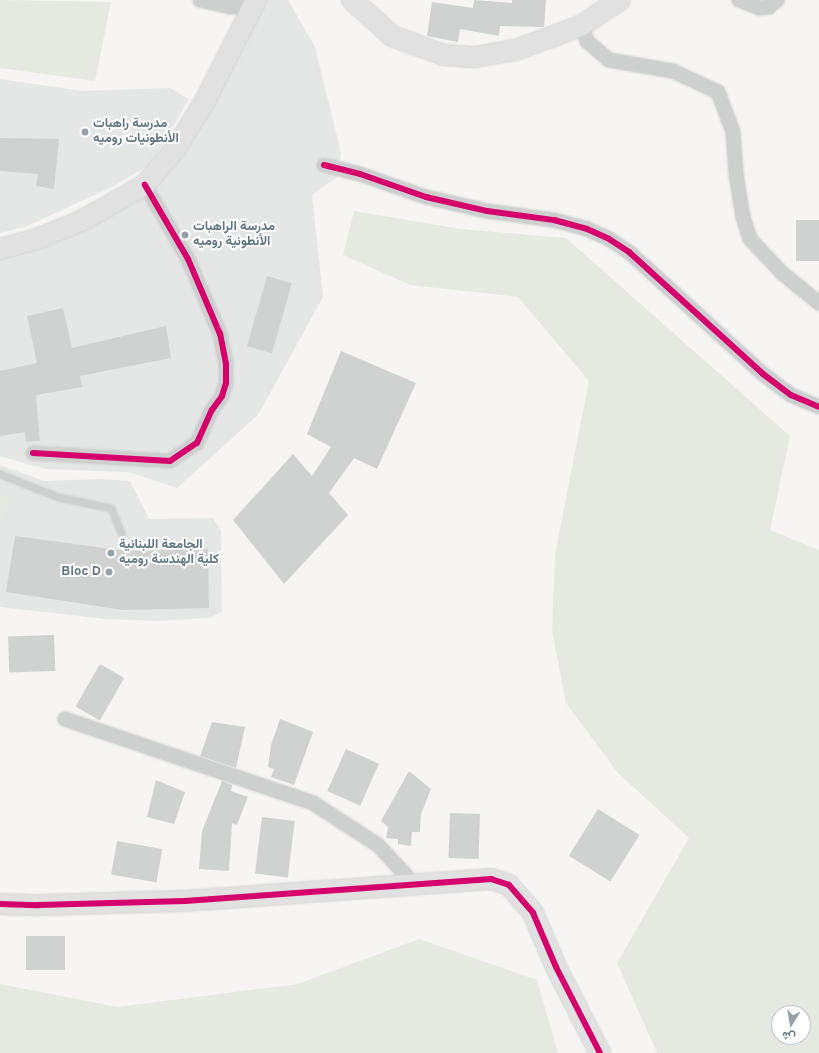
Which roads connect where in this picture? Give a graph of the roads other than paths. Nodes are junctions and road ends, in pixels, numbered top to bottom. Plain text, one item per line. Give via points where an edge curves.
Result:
1 (200, 0) edge
2 (352, 0) edge
3 (620, 0) edge
4 (739, 0) edge
5 (777, 0) edge
6 (254, 3) edge
7 (582, 25) junction
8 (324, 165) dead end
9 (145, 185) junction
10 (0, 249) edge
11 (819, 303) edge
12 (819, 407) edge
13 (33, 453) dead end
14 (0, 474) edge
15 (121, 533) dead end
16 (64, 719) dead end
17 (414, 884) junction
18 (0, 904) edge
19 (600, 1053) edge

1 - 6 street via 230,7
2 - 7 street via 392,36 444,55 475,57 515,50
3 - 7 street
4 - 5 street via 760,8 769,7
6 - 9 street via 205,101 176,148
7 - 11 street via 587,41 609,60 673,71 718,92 733,132 736,174 743,217 750,239 782,273
8 - 12 street via 360,174 426,197 487,211 554,220 587,229 610,239 629,252 763,374 791,395
9 - 10 street via 81,221 37,239
9 - 13 street via 188,259 220,334 226,364 226,383 222,396 212,410 197,443 170,461
14 - 15 lane via 58,497 111,508
16 - 17 street via 313,803 378,845
17 - 18 street via 185,901
17 - 19 street via 491,879 509,885 533,913 556,967

